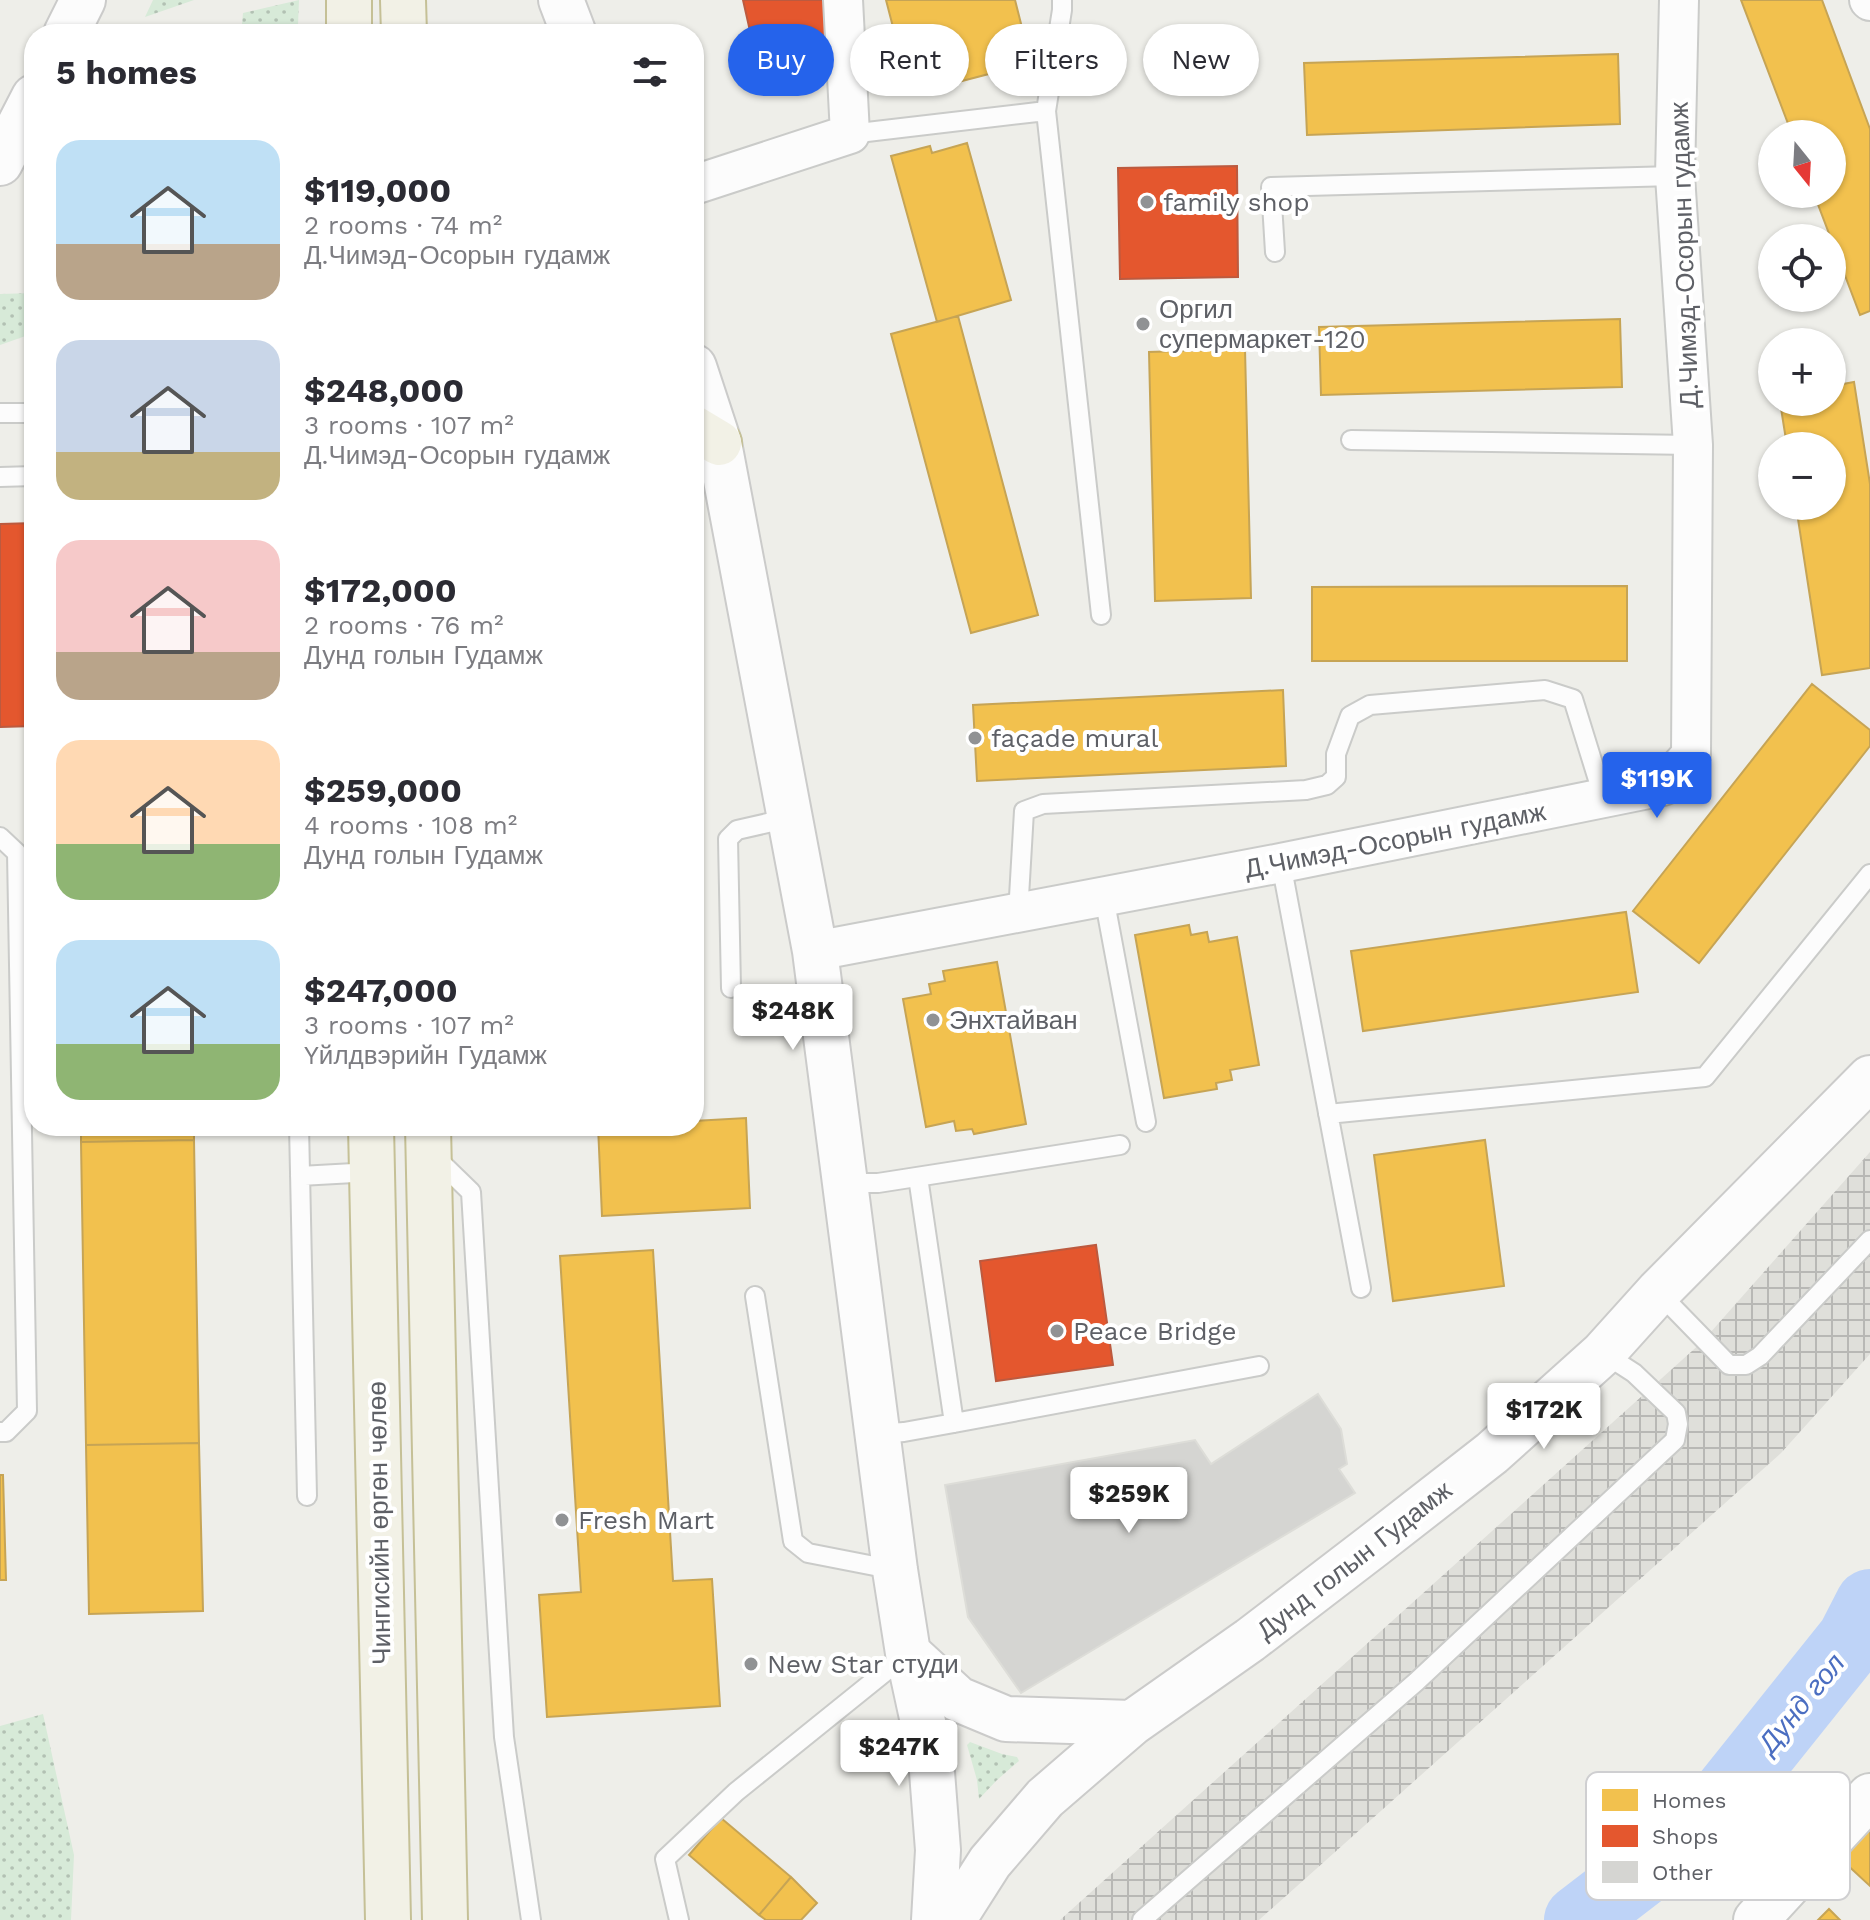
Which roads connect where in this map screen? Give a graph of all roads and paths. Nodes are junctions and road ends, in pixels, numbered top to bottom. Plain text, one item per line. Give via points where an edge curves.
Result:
1 (83, 0) edge
2 (349, 0) edge
3 (403, 0) edge
4 (561, 0) edge
5 (843, 0) edge
6 (1062, 0) edge
7 (1679, 0) edge
8 (71, 24) edge
9 (349, 24) edge
10 (404, 24) edge
11 (570, 24) edge
12 (1046, 111) junction
13 (24, 116) edge
14 (850, 134) junction
15 (0, 163) edge
16 (1675, 176) junction
17 (704, 182) edge
18 (1275, 252) dead end
19 (0, 413) edge
20 (24, 413) edge
21 (707, 436) edge
22 (1351, 440) dead end
23 (1693, 445) junction
24 (24, 476) edge
25 (0, 477) edge
26 (1101, 615) dead end
27 (1604, 799) junction
28 (790, 818) junction
29 (0, 837) edge
30 (1281, 863) junction
31 (1870, 874) edge
32 (1104, 897) junction
33 (1018, 914) junction
34 (815, 951) junction
35 (731, 988) dead end
36 (1870, 1078) edge
37 (1328, 1114) junction
38 (1146, 1122) dead end
39 (299, 1136) edge
40 (371, 1136) edge
41 (428, 1138) edge
42 (1120, 1145) dead end
43 (372, 1172) junction
44 (300, 1176) junction
45 (918, 1177) junction
46 (845, 1183) junction
47 (1870, 1240) edge
48 (1361, 1288) dead end
49 (1658, 1292) junction
50 (755, 1296) dead end
51 (1603, 1353) junction
52 (1259, 1366) dead end
53 (954, 1423) junction
54 (0, 1432) edge
55 (877, 1434) junction
56 (307, 1496) dead end
57 (895, 1570) junction
58 (908, 1653) junction
59 (1132, 1723) junction
60 (1870, 1796) edge
61 (1850, 1818) edge
62 (1774, 1900) edge
63 (388, 1920) edge
64 (445, 1920) edge
65 (531, 1920) edge
66 (679, 1920) edge
67 (934, 1920) edge
68 (953, 1920) edge
69 (1142, 1920) edge
70 (1756, 1920) edge

1 - 8 main road
2 - 9 highway
3 - 10 highway
4 - 11 main road
5 - 14 street
6 - 12 lane
7 - 16 street, Д.Чимэд-Осорын гудамж
12 - 14 lane
12 - 26 lane
13 - 15 main road
14 - 17 street
16 - 18 lane via 1271,187
16 - 23 street, Д.Чимэд-Осорын гудамж
19 - 20 lane
21 - 28 main road
22 - 23 lane
23 - 27 street, Д.Чимэд-Осорын гудамж via 1691,755 1663,786
24 - 25 lane
27 - 30 street, Д.Чимэд-Осорын гудамж
27 - 33 lane via 1573,699 1545,690 1370,705 1350,716 1336,754 1336,777 1327,785 1043,804 1024,811
28 - 34 main road
28 - 35 lane via 737,830 728,839
29 - 54 lane via 17,853 27,1411
30 - 32 street, Д.Чимэд-Осорын гудамж
30 - 37 lane
31 - 37 lane via 1705,1077
32 - 33 street, Д.Чимэд-Осорын гудамж
32 - 38 lane
33 - 34 street, Д.Чимэд-Осорын гудамж
34 - 46 main road
36 - 49 main road, Дунд голын Гудамж
37 - 48 lane
39 - 44 lane
40 - 43 highway, Чингисийн өргөн чөлөө
41 - 64 highway
41 - 65 lane via 471,1192 504,1737
42 - 45 lane
43 - 44 lane
43 - 63 highway, Чингисийн өргөн чөлөө
44 - 56 lane
45 - 46 lane
45 - 53 lane
46 - 55 main road
47 - 49 lane via 1746,1365 1729,1365
49 - 51 main road, Дунд голын Гудамж
50 - 57 lane via 793,1541 808,1553
51 - 59 main road, Дунд голын Гудамж via 1492,1453 1250,1640
51 - 69 lane via 1634,1373 1676,1413 1675,1440 1416,1682
52 - 53 lane
53 - 55 lane
55 - 57 main road
57 - 58 main road
58 - 59 main road via 958,1699 1006,1719
58 - 66 lane via 736,1792 665,1859
58 - 67 main road via 931,1759 938,1850
59 - 68 main road, Дунд голын Гудамж via 1045,1798 990,1862
60 - 61 main road
62 - 70 main road

